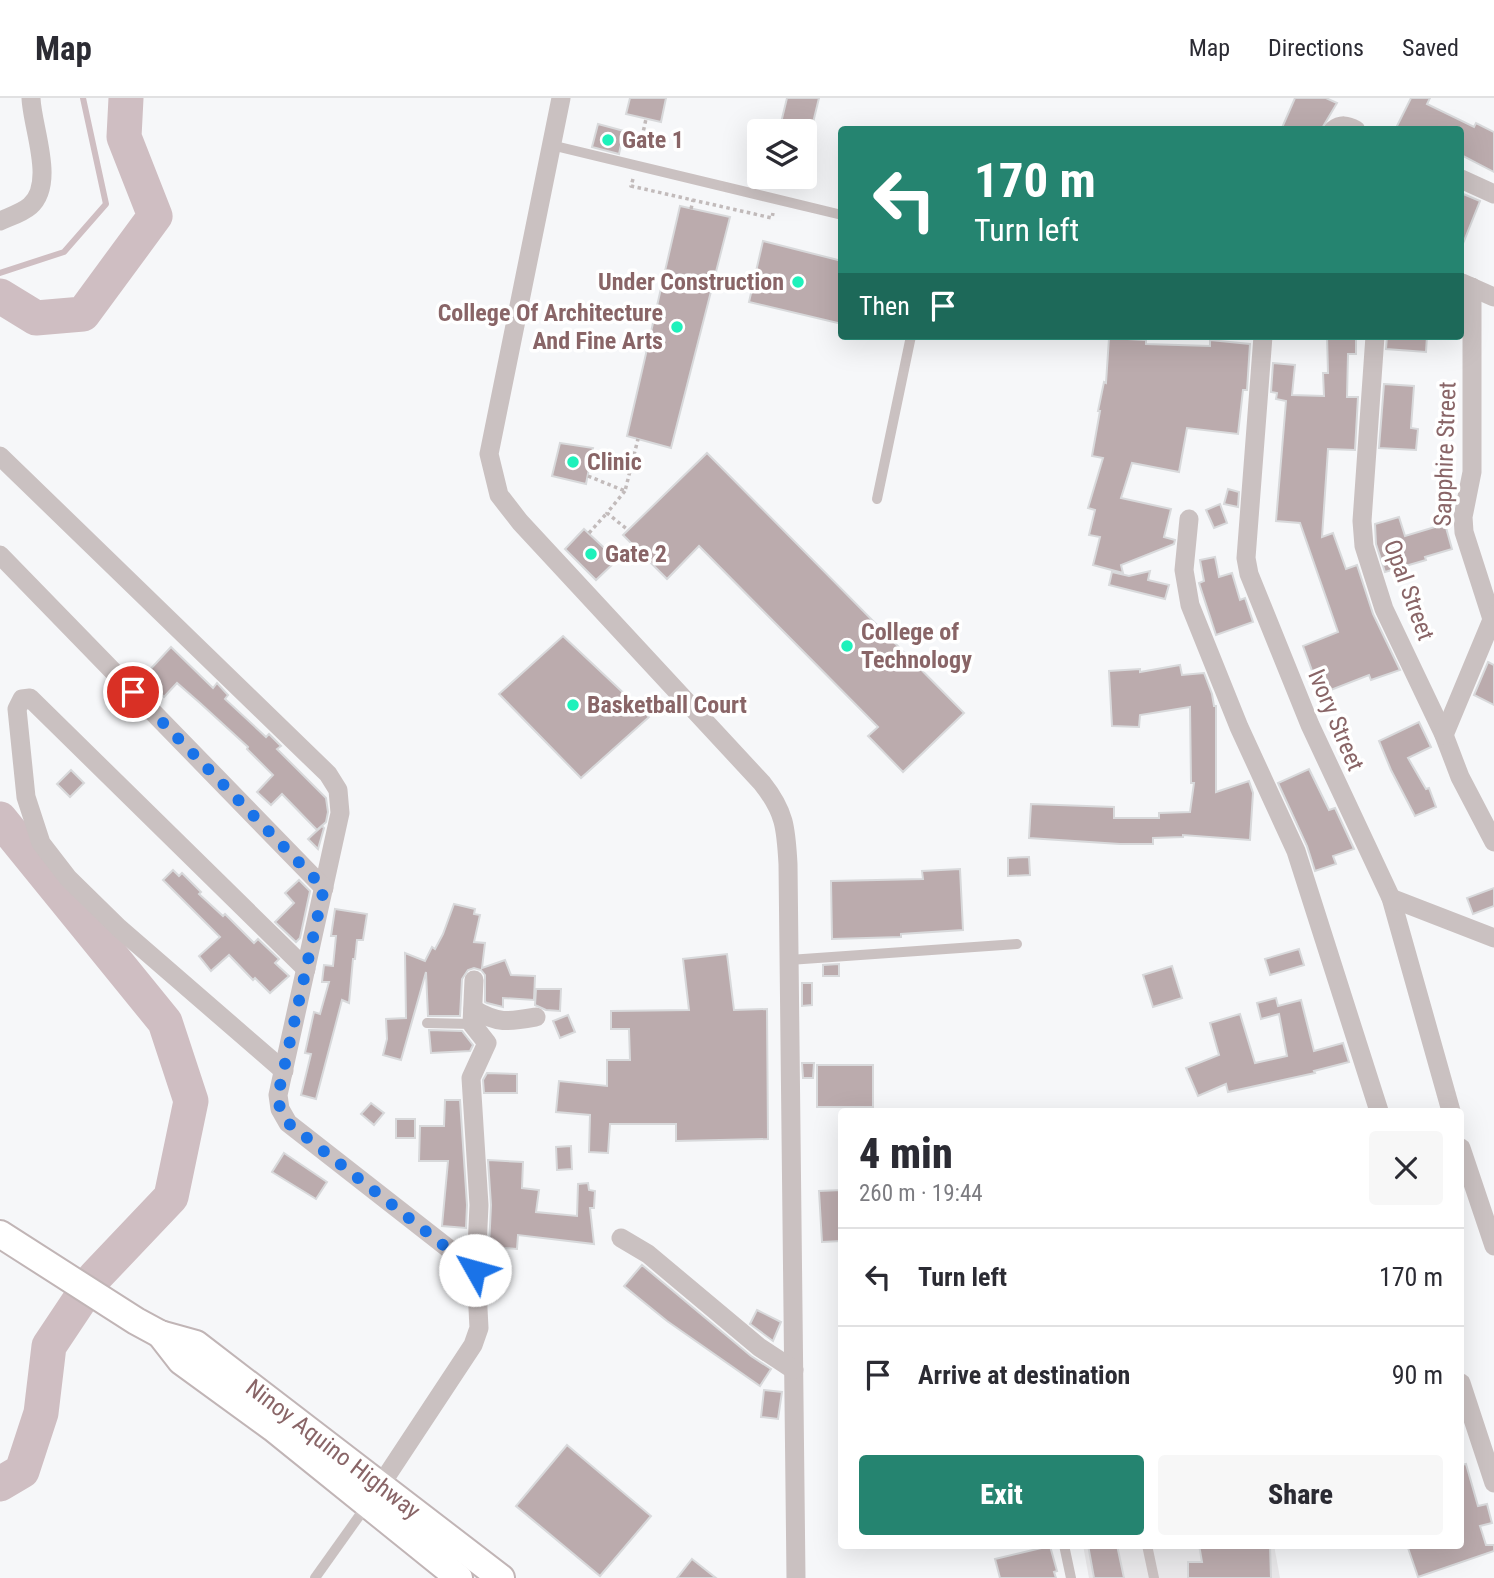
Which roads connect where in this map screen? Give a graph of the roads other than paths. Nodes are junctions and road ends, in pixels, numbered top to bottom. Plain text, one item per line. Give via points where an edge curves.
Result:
1 (31, 98) edge
2 (561, 98) edge
3 (550, 145) junction
4 (1464, 180) edge
5 (1494, 194) edge
6 (838, 214) edge
7 (0, 221) edge
8 (1467, 284) edge
9 (1494, 297) edge
10 (910, 340) edge
11 (1263, 340) edge
12 (1375, 340) edge
13 (0, 456) edge
14 (877, 499) dead end
15 (1189, 519) dead end
16 (0, 555) edge
17 (1493, 617) edge
18 (1444, 735) junction
19 (1494, 842) edge
20 (324, 888) junction
21 (1391, 898) junction
22 (1494, 938) edge
23 (1017, 944) dead end
24 (789, 960) junction
25 (306, 969) junction
26 (474, 980) dead end
27 (472, 1016) junction
28 (536, 1017) dead end
29 (427, 1023) dead end
30 (284, 1071) junction
31 (1377, 1108) edge
32 (1450, 1108) edge
33 (1464, 1158) edge
34 (7, 1238) edge
35 (621, 1238) dead end
36 (1494, 1246) edge
37 (475, 1270) junction
38 (793, 1370) junction
39 (1464, 1392) edge
40 (1494, 1483) edge
41 (374, 1495) junction
42 (1065, 1549) edge
43 (1148, 1549) edge
44 (315, 1578) edge
45 (459, 1578) edge
46 (501, 1578) edge
47 (796, 1578) edge
48 (1071, 1578) edge
49 (1154, 1578) edge

1 - 7 street via 42,164 38,196 29,207
2 - 3 street
3 - 6 lane
3 - 24 street via 489,454 499,495 777,803 786,830
4 - 5 street
8 - 9 street
8 - 17 street, Sapphire Street via 1472,472 1464,532
10 - 14 lane
11 - 21 street, Ivory Street via 1246,558 1249,574 1310,725
12 - 18 street, Opal Street via 1364,546 1384,609
13 - 20 street via 328,774 338,789 340,813
15 - 31 street via 1184,570 1190,605 1303,870
16 - 20 street
17 - 18 street
18 - 19 street, Opal Street
20 - 25 street
21 - 22 street
21 - 32 street, Ivory Street
23 - 24 lane
24 - 38 street
25 - 30 street
25 - 30 street via 30,698 22,699 18,709 26,797 41,843 68,878 119,928
26 - 27 street
27 - 28 street via 510,1022
27 - 29 lane
27 - 37 street via 487,1043 471,1078 479,1205
30 - 37 street via 278,1095 288,1123
33 - 36 street
34 - 41 main road, Ninoy Aquino Highway via 160,1334 181,1361
35 - 38 street via 648,1254
37 - 41 street via 479,1328 473,1345
38 - 47 street
39 - 40 street
41 - 44 lane
41 - 45 main road, Ninoy Aquino Highway
41 - 46 main road, Ninoy Aquino Highway
42 - 48 lane
43 - 49 lane

